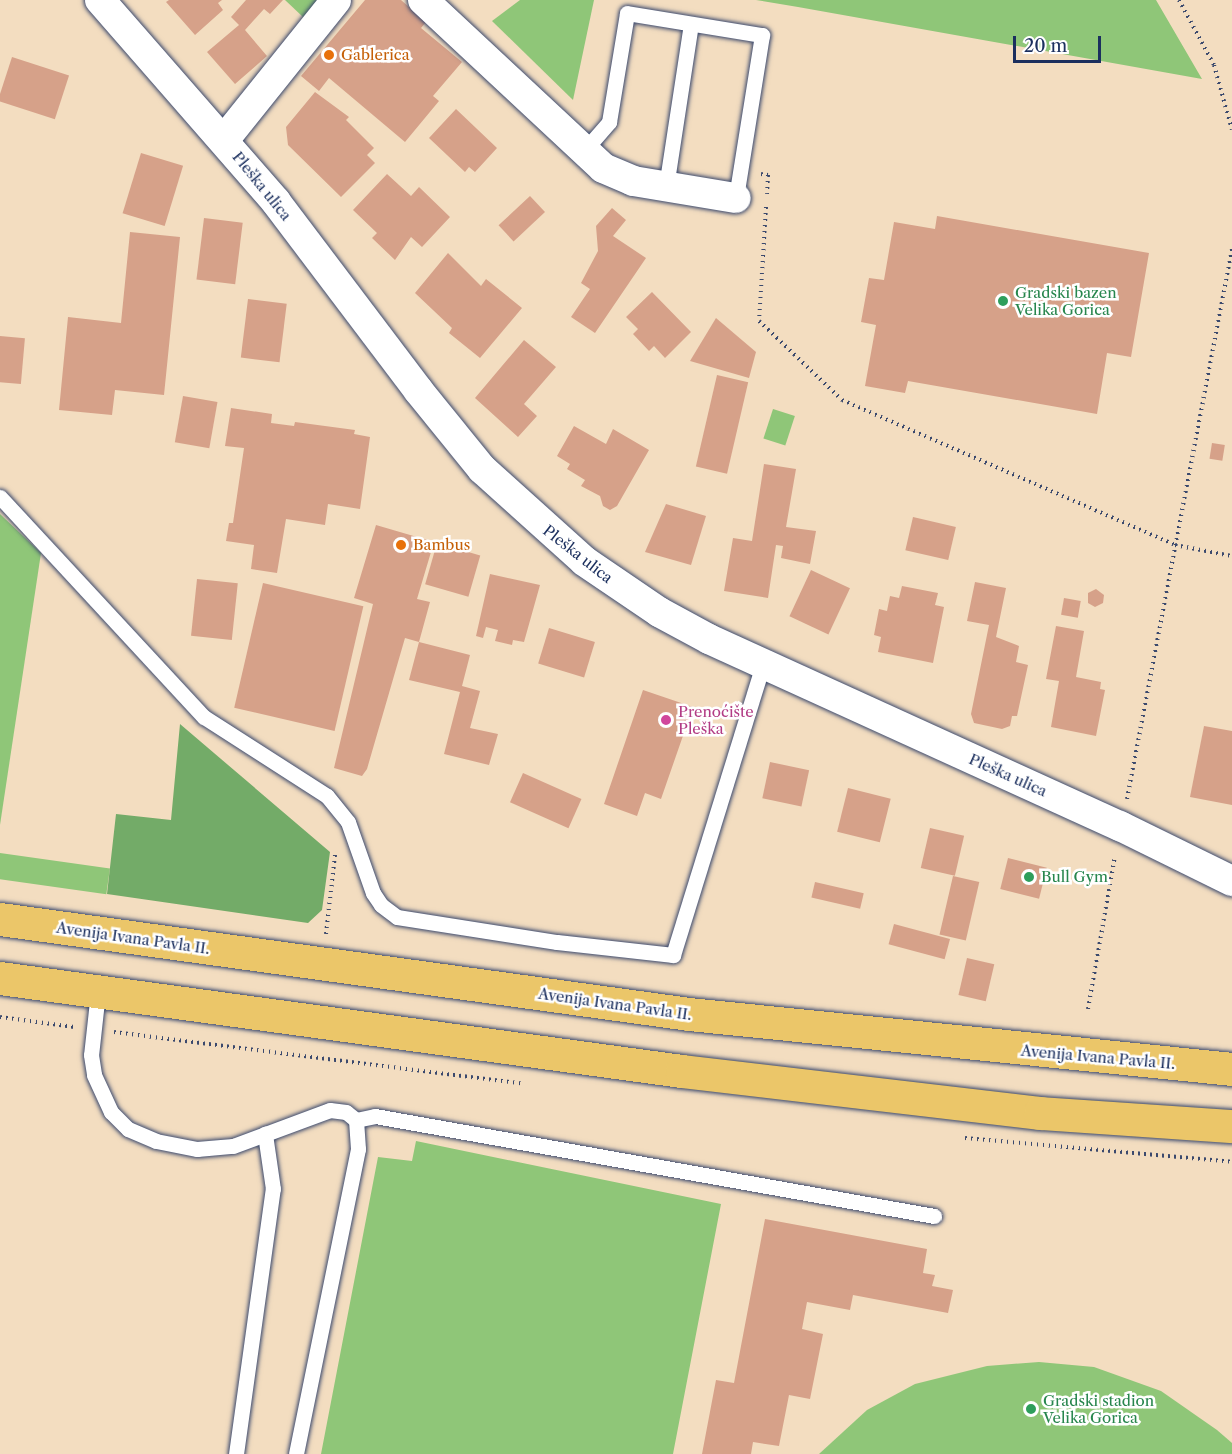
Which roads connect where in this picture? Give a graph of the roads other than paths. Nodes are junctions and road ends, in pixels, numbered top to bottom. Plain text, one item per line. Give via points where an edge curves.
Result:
1 (100, 0) edge
2 (336, 0) edge
3 (423, 0) edge
4 (691, 24) junction
5 (224, 140) junction
6 (583, 152) junction
7 (666, 187) junction
8 (736, 198) joint
9 (0, 497) edge
10 (763, 664) junction
11 (1232, 881) edge
12 (0, 919) edge
13 (0, 978) edge
14 (98, 992) junction
15 (1232, 1069) edge
16 (356, 1120) junction
17 (1232, 1126) edge
18 (265, 1134) junction
19 (934, 1216) dead end
20 (236, 1454) edge
21 (296, 1454) edge

1 - 5 street, Pleška ulica
2 - 5 street
3 - 6 street
4 - 6 lane via 627,13 609,122
4 - 7 lane
4 - 8 lane via 762,35
5 - 10 street, Pleška ulica via 276,202 431,407 482,469 518,504 612,582 709,639
6 - 7 street via 603,168 633,181
7 - 8 street
9 - 10 lane via 204,717 334,804 348,822 374,893 381,905 397,917 673,955
10 - 11 street, Pleška ulica via 1118,813
12 - 15 main road, Avenija Ivana Pavla II. via 689,1014
13 - 14 main road
14 - 17 main road via 682,1071 1040,1113
14 - 18 lane via 91,1055 94,1076 111,1112 128,1129 156,1141 197,1149 233,1146
16 - 18 lane via 346,1112 330,1110
16 - 19 lane via 375,1116
16 - 21 lane via 358,1149
18 - 20 lane via 273,1189

